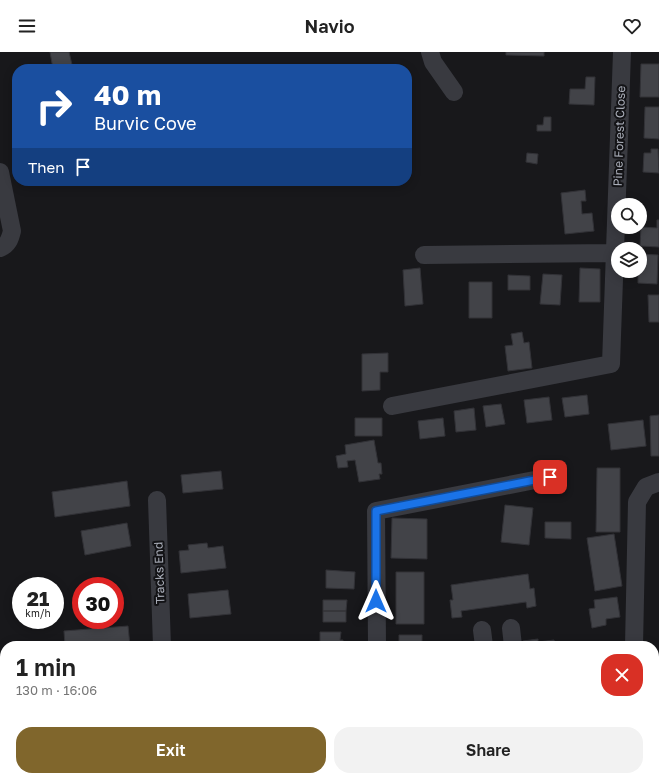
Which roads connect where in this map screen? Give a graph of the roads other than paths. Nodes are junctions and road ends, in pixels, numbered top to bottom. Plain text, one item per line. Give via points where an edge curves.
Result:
1 (430, 52) edge
2 (622, 52) edge
3 (454, 92) dead end
4 (0, 172) edge
5 (615, 242) edge
6 (0, 248) edge
7 (611, 253) edge
8 (424, 255) dead end
9 (614, 278) edge
10 (392, 406) dead end
11 (550, 477) dead end
12 (659, 482) edge
13 (157, 500) dead end
14 (511, 628) dead end
15 (162, 641) edge
16 (376, 641) edge
17 (512, 641) edge
18 (634, 641) edge

1 - 3 street via 433,62
2 - 5 street, Pine Forest Close
4 - 6 street via 12,231 10,240
7 - 8 street
9 - 10 street, Pine Forest Close via 611,364
11 - 16 street via 376,511
12 - 18 street via 646,487 637,502
13 - 15 street, Tracks End
14 - 17 street

